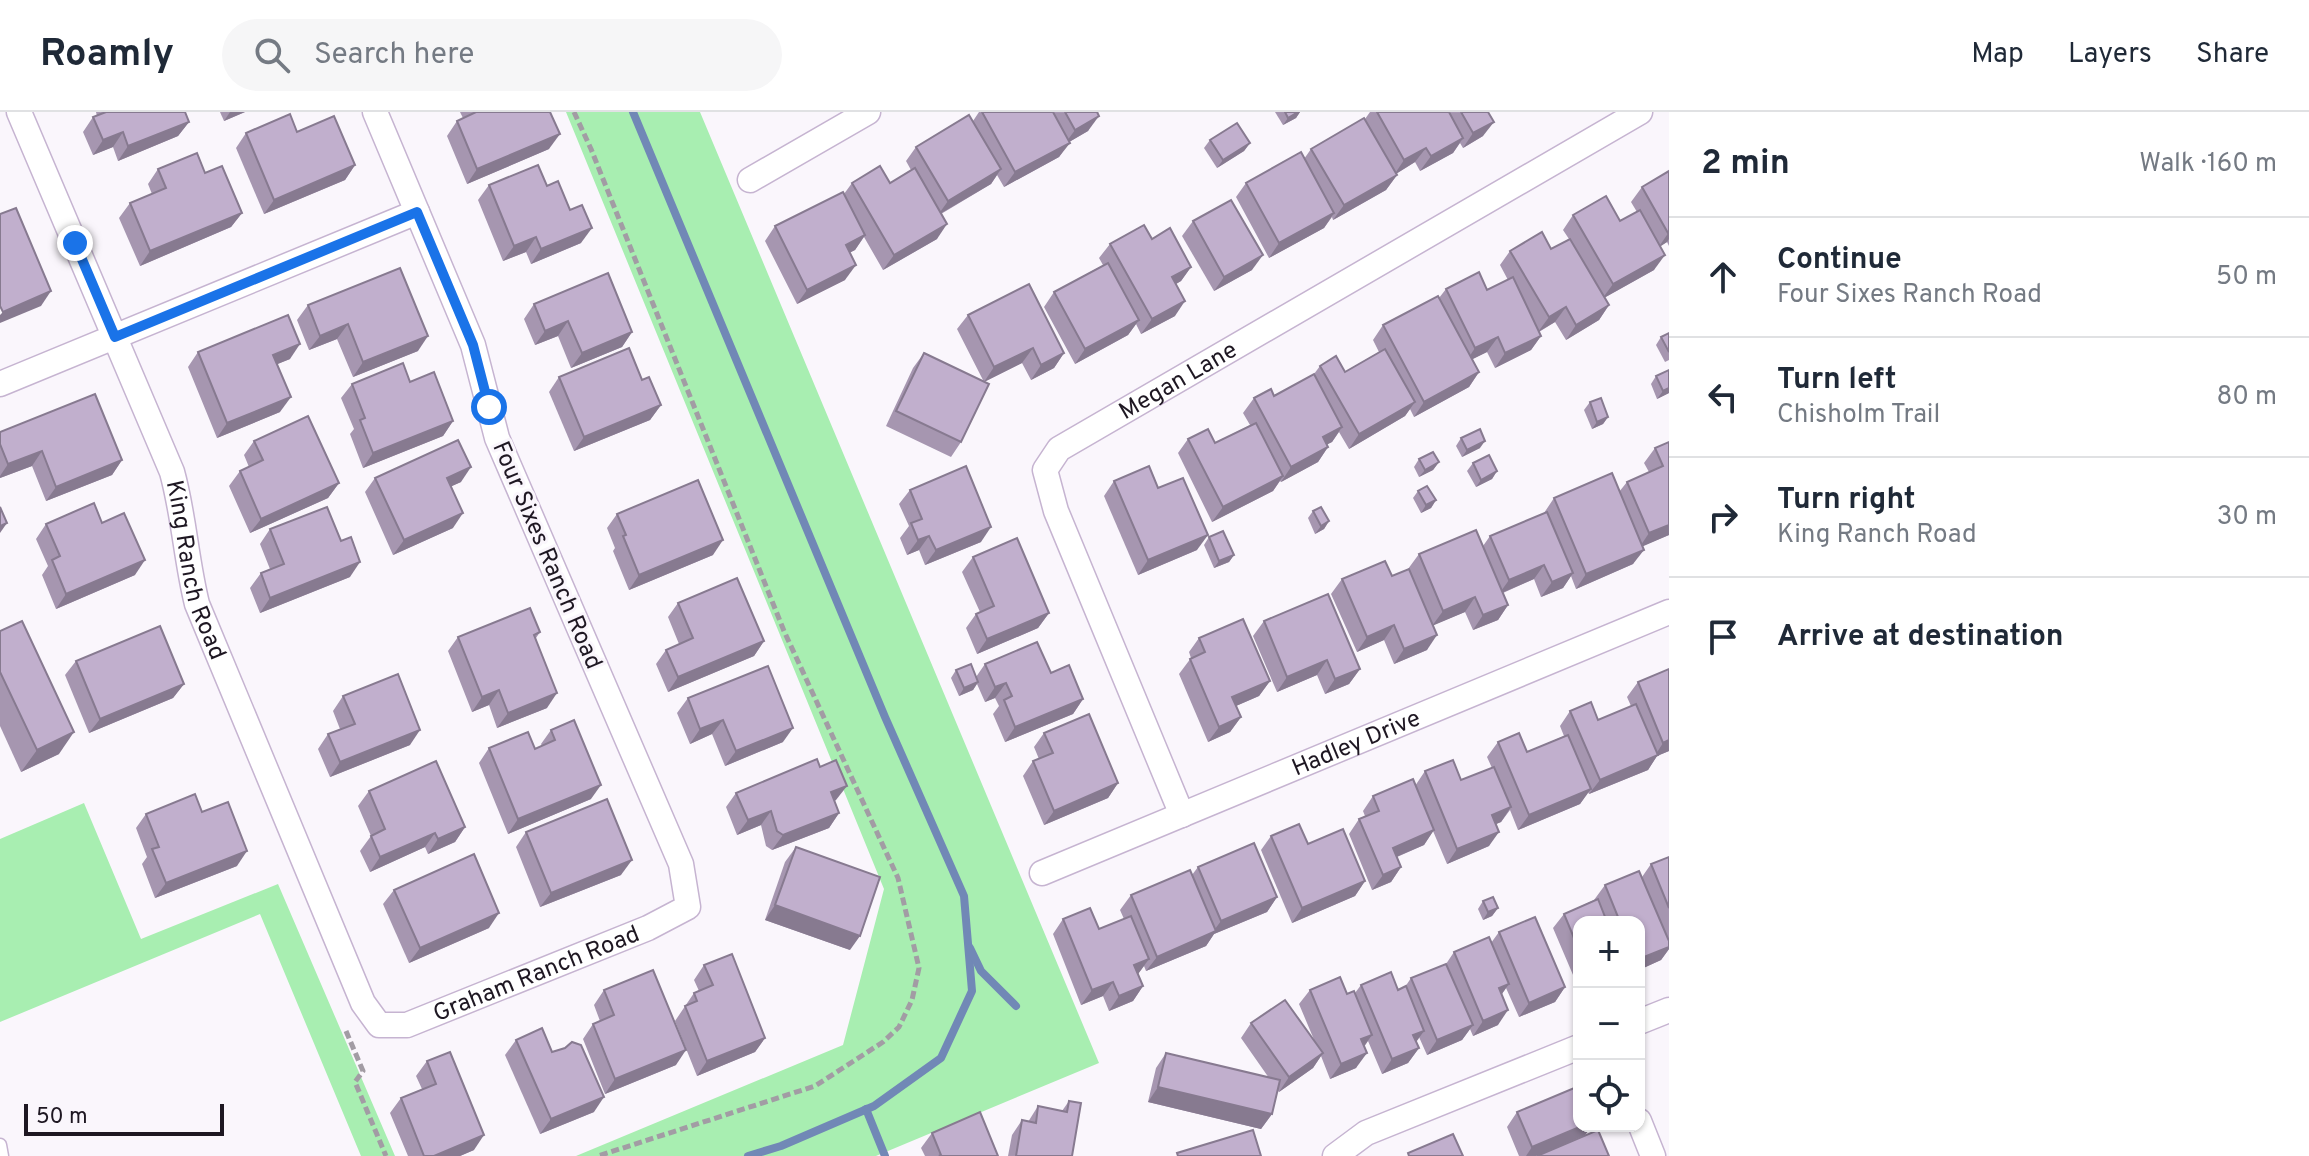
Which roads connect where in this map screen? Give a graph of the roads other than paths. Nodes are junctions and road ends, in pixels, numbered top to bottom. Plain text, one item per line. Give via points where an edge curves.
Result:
1 (19, 112) edge
2 (375, 112) edge
3 (868, 112) edge
4 (1640, 112) edge
5 (750, 180) dead end
6 (417, 212) junction
7 (115, 337) junction
8 (0, 384) edge
9 (1669, 612) edge
10 (1182, 815) junction
11 (1042, 873) dead end
12 (688, 907) joint
13 (1669, 1010) edge
14 (1645, 1020) edge
15 (379, 1025) joint
16 (1573, 1049) edge
17 (1643, 1132) edge
18 (0, 1145) edge
19 (2, 1156) edge
20 (1335, 1156) edge
21 (1653, 1156) edge

1 - 7 street, King Ranch Road
2 - 6 street, Four Sixes Ranch Road
3 - 5 street
4 - 10 street, Megan Lane via 1059,449 1045,470 1056,511
6 - 7 street
6 - 12 street, Four Sixes Ranch Road via 473,345 497,438 681,864
7 - 8 street
7 - 15 street, King Ranch Road via 172,472 197,604 363,1003
9 - 10 street, Hadley Drive
10 - 11 street, Hadley Drive
12 - 15 street, Graham Ranch Road via 407,1025
13 - 14 street
16 - 20 street via 1366,1133
17 - 21 street
18 - 19 lane

